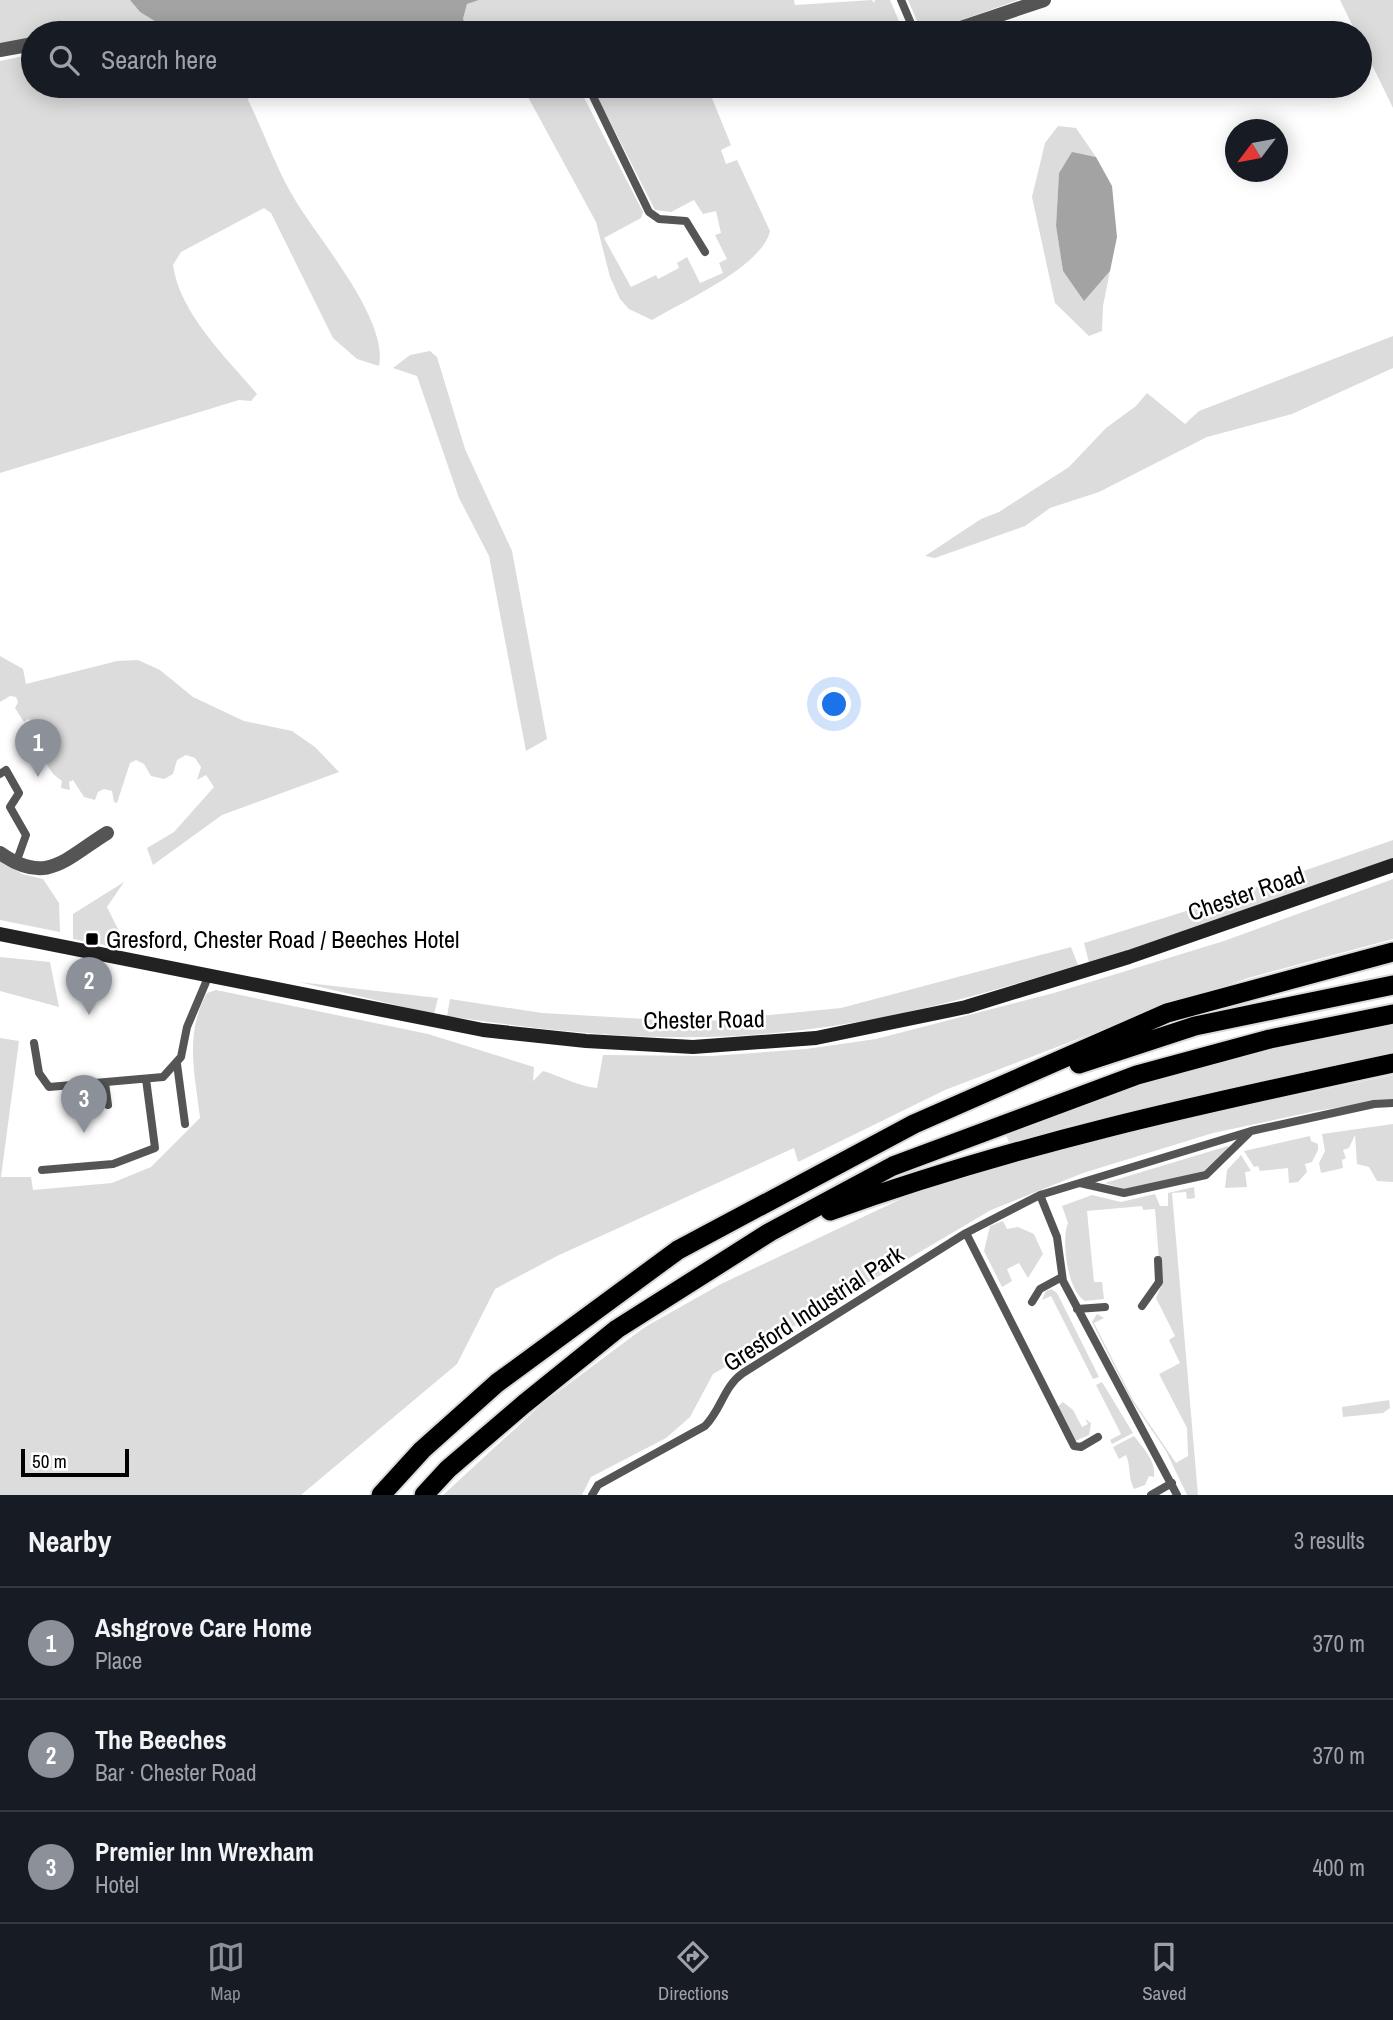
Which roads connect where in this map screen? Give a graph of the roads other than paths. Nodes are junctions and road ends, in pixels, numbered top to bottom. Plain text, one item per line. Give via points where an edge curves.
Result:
1 (901, 0) edge
2 (1044, 0) edge
3 (910, 21) edge
4 (982, 21) edge
5 (21, 46) edge
6 (0, 50) edge
7 (594, 98) edge
8 (705, 252) dead end
9 (0, 774) edge
10 (107, 833) dead end
11 (0, 853) edge
12 (16, 863) junction
13 (1393, 865) edge
14 (0, 934) edge
15 (1393, 952) edge
16 (209, 975) junction
17 (1393, 985) edge
18 (1393, 1014) edge
19 (34, 1043) dead end
20 (1393, 1063) edge
21 (177, 1064) junction
22 (146, 1079) junction
23 (105, 1083) junction
24 (978, 1097) junction
25 (1393, 1103) edge
26 (108, 1105) dead end
27 (185, 1124) dead end
28 (1251, 1131) junction
29 (42, 1170) dead end
30 (1077, 1183) junction
31 (1040, 1195) junction
32 (770, 1232) junction
33 (966, 1233) junction
34 (1158, 1260) dead end
35 (1062, 1277) junction
36 (1032, 1301) dead end
37 (1142, 1306) dead end
38 (1105, 1307) dead end
39 (1077, 1309) junction
40 (1098, 1437) dead end
41 (1172, 1483) junction
42 (381, 1495) edge
43 (424, 1495) edge
44 (592, 1495) edge
45 (1152, 1495) edge
46 (1177, 1495) edge

1 - 3 lane
2 - 4 street
5 - 6 street
7 - 8 lane via 649,212 659,219 686,221
9 - 12 lane via 6,770 19,793 10,807 26,835
10 - 12 street via 46,870
11 - 12 street
13 - 16 main road, Chester Road via 1129,957 979,1003 816,1038 693,1047 496,1032
14 - 16 main road, Chester Road
15 - 24 highway via 1167,1013
16 - 21 lane
17 - 24 highway via 1195,1026
18 - 32 highway via 1270,1039 1137,1075 893,1166
19 - 23 lane via 39,1073 49,1087
20 - 32 highway via 1050,1140 912,1181
21 - 22 lane via 163,1077
21 - 27 lane
22 - 23 lane
22 - 29 lane via 155,1148 113,1164
23 - 26 lane
24 - 42 highway via 914,1124 678,1250 497,1383 422,1450
25 - 28 lane, Gresford Industrial Park
28 - 30 lane, Gresford Industrial Park
28 - 30 lane via 1206,1175 1124,1193
30 - 31 lane, Gresford Industrial Park
31 - 33 lane, Gresford Industrial Park
31 - 35 lane via 1057,1237
32 - 43 highway via 617,1329 486,1436
33 - 40 lane via 1074,1446
33 - 44 lane, Gresford Industrial Park via 743,1373 728,1386 705,1426 598,1485
34 - 37 lane via 1159,1282
35 - 36 lane via 1040,1289
35 - 39 lane
38 - 39 lane
39 - 41 lane
41 - 45 lane
41 - 46 lane

